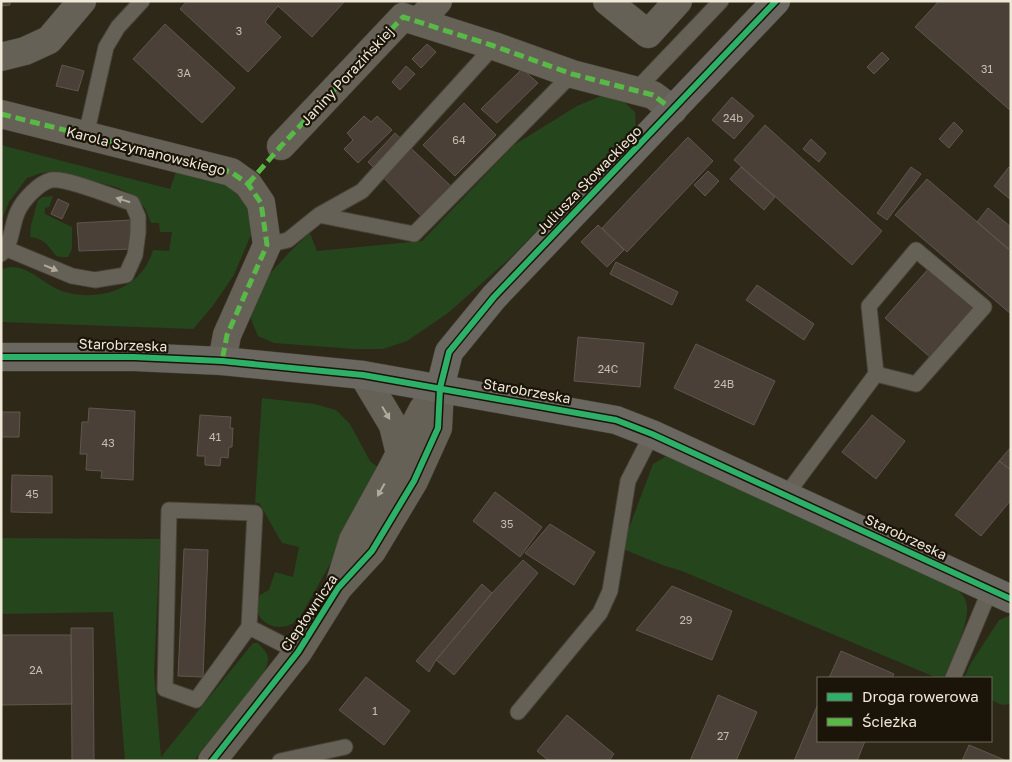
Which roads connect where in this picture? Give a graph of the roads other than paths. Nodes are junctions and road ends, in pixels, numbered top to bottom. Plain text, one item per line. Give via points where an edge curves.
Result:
1 (82, 1) edge
2 (142, 1) edge
3 (438, 1) edge
4 (607, 1) edge
5 (678, 1) edge
6 (722, 1) edge
7 (776, 1) edge
8 (419, 21) junction
9 (494, 46) junction
10 (1, 57) edge
11 (572, 74) junction
12 (635, 90) junction
13 (673, 110) junction
14 (1, 114) edge
15 (86, 135) junction
16 (280, 146) dead end
17 (318, 215) junction
18 (267, 245) junction
19 (4, 251) edge
20 (1, 357) edge
21 (222, 361) junction
22 (876, 374) junction
23 (363, 375) junction
24 (440, 388) junction
25 (652, 434) junction
26 (400, 454) junction
27 (786, 496) junction
28 (338, 588) junction
29 (1000, 595) edge
30 (249, 627) junction
31 (298, 652) junction
32 (954, 677) edge
33 (518, 712) dead end
34 (345, 746) dead end
35 (212, 761) edge
36 (280, 761) edge

1 - 10 street via 49,40
2 - 15 lane via 118,27 106,47
3 - 8 street
4 - 5 street via 648,34
6 - 12 lane
7 - 13 street, Juliusza Słowackiego
8 - 9 street
8 - 16 street, Janiny Porazińskiej via 403,17
9 - 11 street
9 - 17 lane via 362,191
11 - 12 street
11 - 17 lane via 414,234
12 - 13 street via 652,95
13 - 24 street, Juliusza Słowackiego via 494,297 449,352
14 - 15 street, Karola Szymanowskiego
15 - 18 street, Karola Szymanowskiego via 231,172 248,184 261,203
17 - 18 lane via 288,240
18 - 21 street via 227,335
19 -> 19 lane via 72,276 95,280 126,275 135,255 138,217 132,203 65,181 52,180 38,186 18,211
20 - 21 street, Starobrzeska
21 - 23 street, Starobrzeska
22 - 22 lane via 869,306 916,250 984,307 916,384
22 - 27 lane
23 - 24 street, Starobrzeska
23 -> 26 street via 393,425
24 - 25 street, Starobrzeska via 616,420
24 - 26 street, Ciepłownicza via 423,409
24 - 28 street, Ciepłownicza via 438,428 414,481 372,551
25 - 27 street, Starobrzeska
25 - 33 lane via 628,482 610,591 600,613
26 -> 28 street, Ciepłownicza via 353,540
27 - 29 street, Starobrzeska
28 - 31 street, Ciepłownicza
29 - 32 lane
30 - 30 lane via 255,513 169,510 165,689 196,700
30 - 31 lane
31 - 35 street, Ciepłownicza
34 - 36 lane

